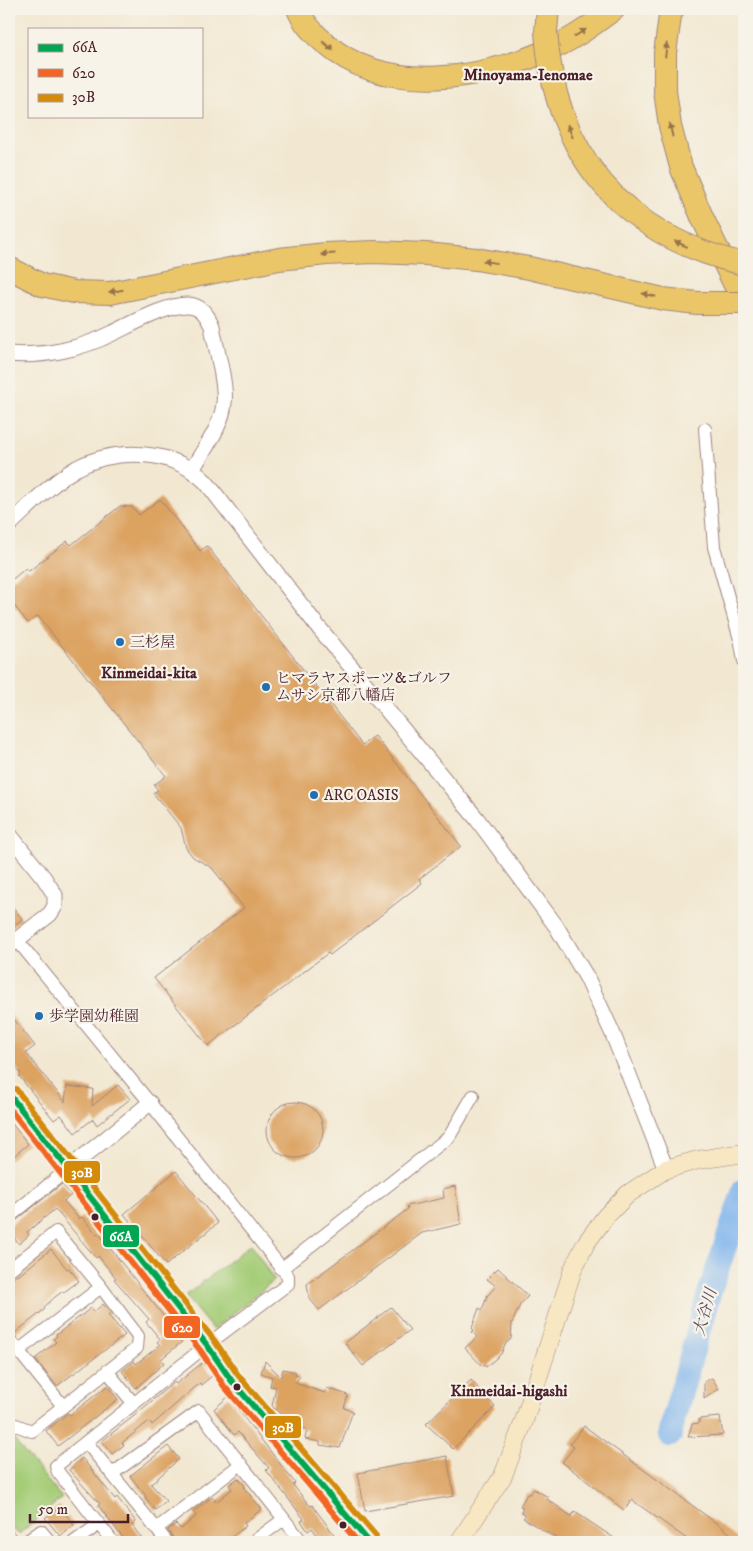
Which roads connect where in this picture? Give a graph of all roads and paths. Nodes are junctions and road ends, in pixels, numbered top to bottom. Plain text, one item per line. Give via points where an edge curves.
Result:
1 (298, 9) edge
2 (548, 9) edge
3 (614, 9) edge
4 (673, 9) edge
5 (734, 264) edge
6 (9, 268) edge
7 (744, 304) edge
8 (9, 354) edge
9 (705, 429) dead end
10 (192, 470) junction
11 (9, 525) edge
12 (744, 661) edge
13 (9, 834) edge
14 (13, 943) edge
15 (9, 1094) edge
16 (473, 1096) dead end
17 (150, 1103) junction
18 (743, 1150) edge
19 (666, 1169) junction
20 (67, 1170) junction
21 (9, 1217) edge
22 (281, 1269) junction
23 (9, 1270) edge
24 (101, 1287) junction
25 (9, 1339) edge
26 (207, 1345) junction
27 (18, 1351) junction
28 (107, 1372) junction
29 (134, 1404) junction
30 (63, 1406) junction
31 (9, 1425) edge
32 (86, 1442) junction
33 (241, 1464) junction
34 (112, 1474) junction
35 (284, 1519) junction
36 (99, 1524) junction
37 (156, 1529) junction
38 (9, 1537) edge
39 (13, 1542) edge
40 (26, 1542) edge
41 (50, 1542) edge
42 (74, 1542) edge
43 (113, 1542) edge
44 (167, 1542) edge
45 (253, 1542) edge
46 (302, 1542) edge
47 (369, 1542) edge
48 (459, 1542) edge

1 -> 3 highway via 322,42 349,61 385,73 425,78 473,73 523,60 554,48
5 -> 2 highway, bridge via 649,226 604,185 574,140 561,110 548,60
5 -> 4 highway via 681,167 670,126 665,91 665,53
5 - 7 highway
7 -> 6 highway, bridge via 663,298 529,268 426,254 374,252 279,259 110,292 74,292 42,285
8 - 10 street via 62,351 172,309 186,305 202,310 212,326 224,403 219,422
9 - 12 street via 714,547
10 - 11 street via 172,461 143,455 109,457 66,475
10 - 19 street via 206,482 318,628 477,819 556,926 587,978 612,1032
13 - 14 street via 55,896 55,906 50,914
14 - 17 street
15 - 20 street
16 - 22 street via 449,1137
17 - 20 street
17 - 22 street
18 - 19 main road
19 - 48 main road via 628,1194 586,1243 573,1269 524,1421 502,1476
20 - 21 street
20 - 26 street
22 - 26 street via 288,1276 288,1284
23 - 24 street via 56,1232
24 - 27 street
24 - 28 street via 138,1336 137,1348
25 - 27 street
26 - 29 street
26 - 47 street via 231,1380
27 - 30 street
28 - 29 street
28 - 30 street
29 - 32 street
30 - 31 street via 32,1430
32 - 34 street
32 - 36 street via 56,1466
33 - 34 street via 199,1410
33 - 35 street
33 - 37 street
34 - 37 street
35 - 45 street
35 - 46 street
36 - 42 street
36 - 43 street
37 - 44 street
38 - 39 street
40 - 41 street via 41,1531

